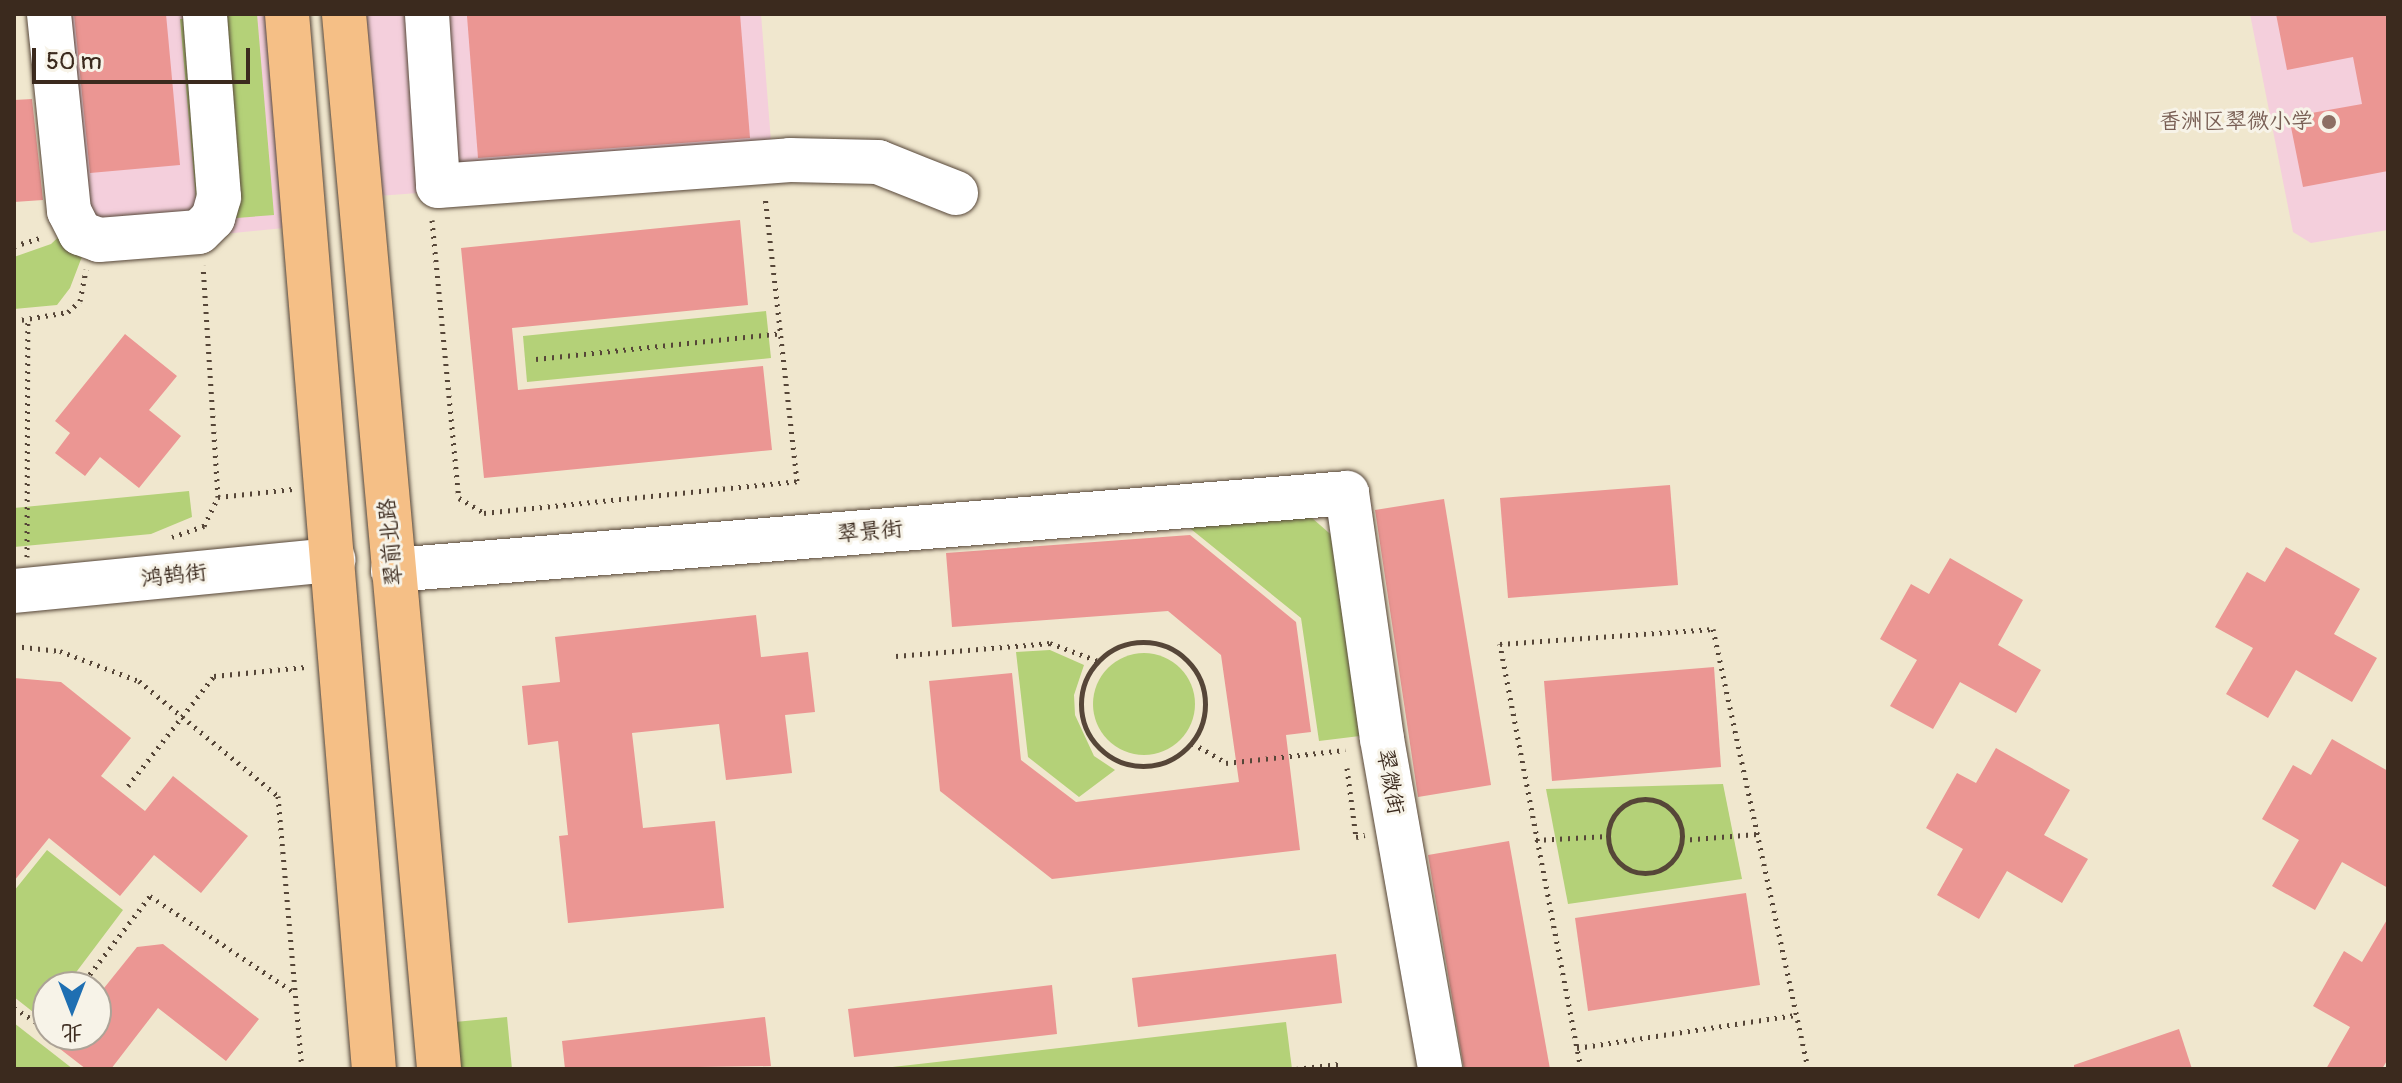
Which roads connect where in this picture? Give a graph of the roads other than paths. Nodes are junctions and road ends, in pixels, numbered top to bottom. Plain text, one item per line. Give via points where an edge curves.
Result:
1 (49, 14) edge
2 (205, 14) edge
3 (344, 14) edge
4 (427, 14) edge
5 (282, 24) edge
6 (956, 193) dead end
7 (1347, 493) joint
8 (333, 560) junction
9 (393, 570) junction
10 (20, 574) edge
11 (374, 1069) edge
12 (439, 1069) edge
13 (1440, 1069) edge

1 - 2 street via 69,211 80,233 99,240 199,232 213,218 219,197
3 - 9 main road, 翠前北路
4 - 6 street via 438,186 761,162 878,162
5 - 8 main road
7 - 9 street, 翠景街
7 - 13 street, 翠微街
8 - 10 street, 鸿鹄街
8 - 11 main road
9 - 12 main road, 翠前北路

